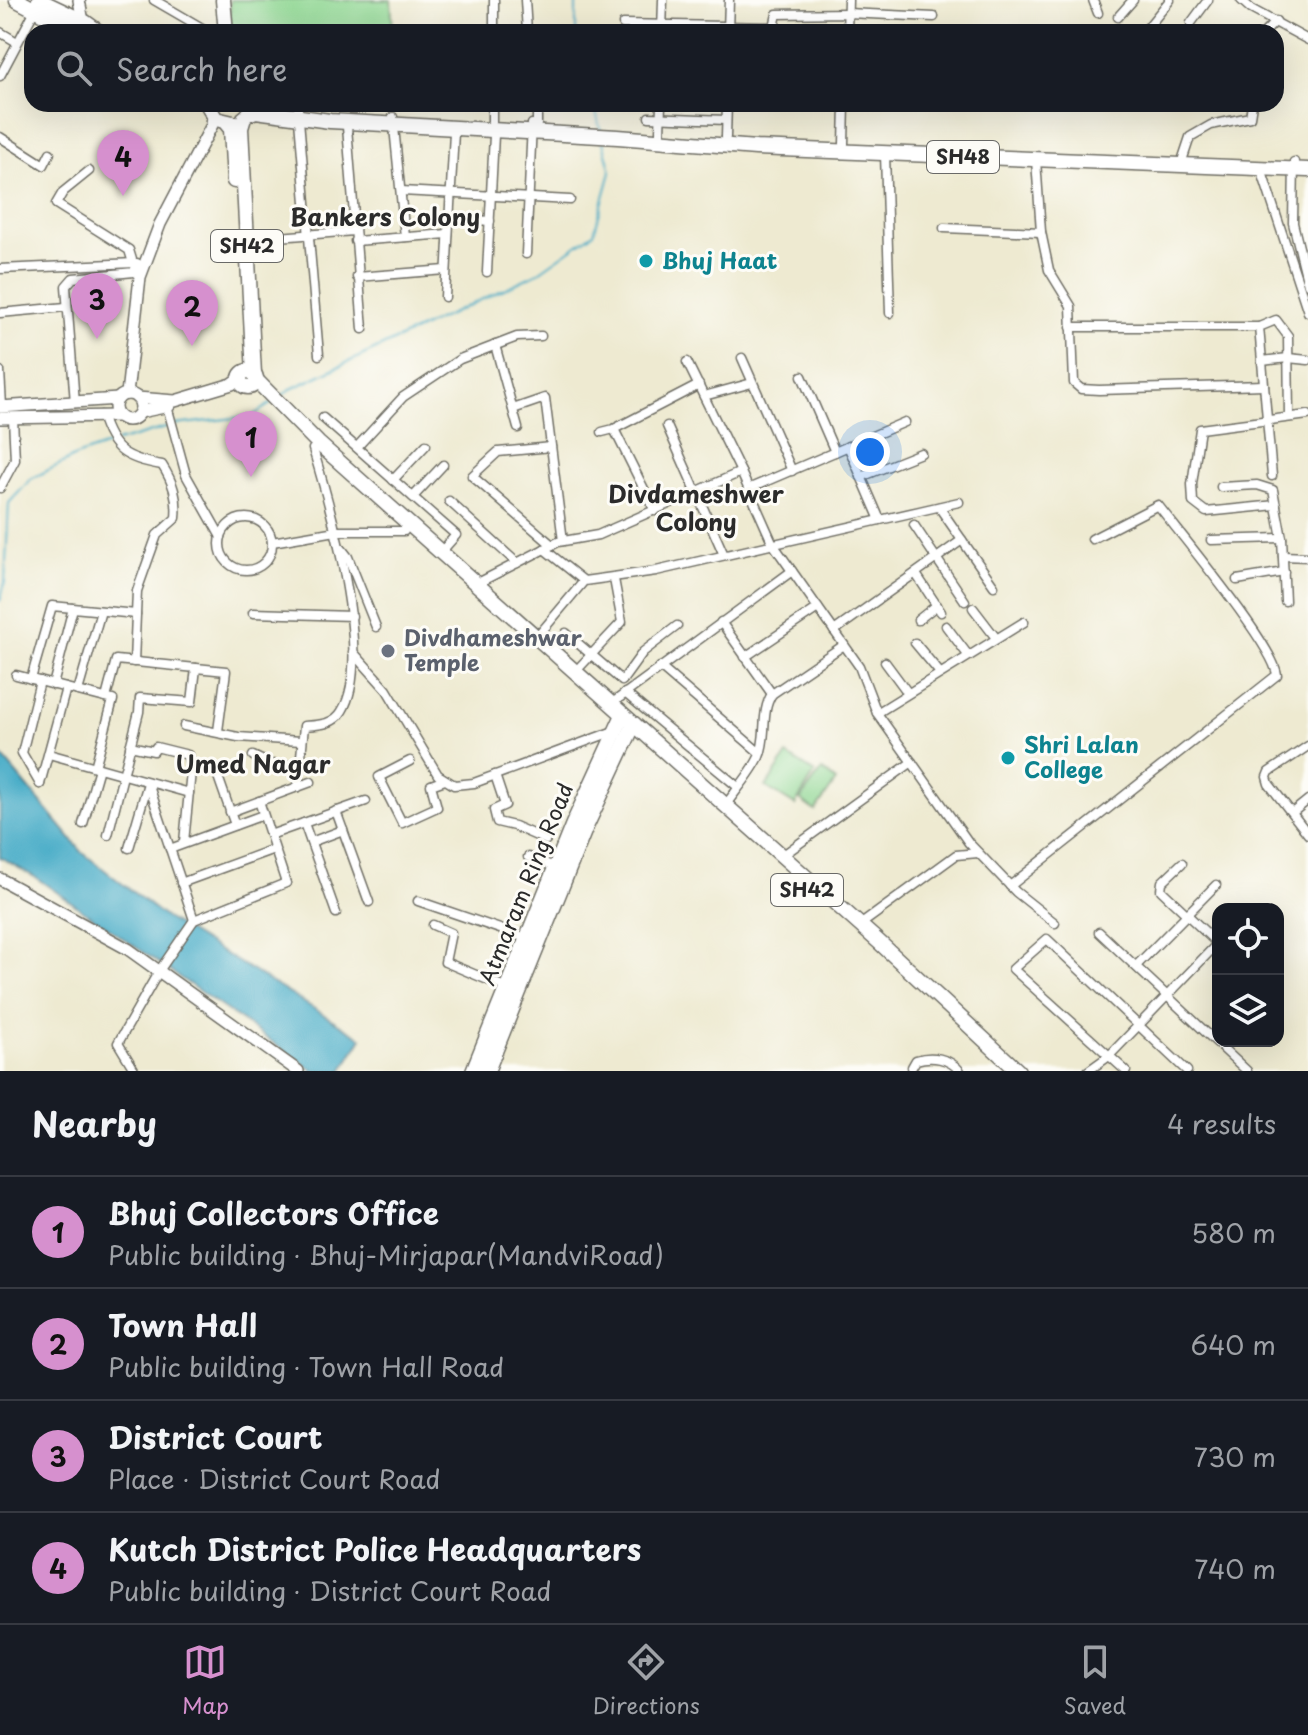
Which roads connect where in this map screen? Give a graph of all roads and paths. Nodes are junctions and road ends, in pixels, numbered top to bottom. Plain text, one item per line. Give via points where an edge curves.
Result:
1 (17, 0) edge
2 (494, 0) edge
3 (525, 0) edge
4 (663, 0) edge
5 (729, 0) edge
6 (848, 0) edge
7 (1093, 0) edge
8 (1133, 0) edge
9 (1170, 0) edge
10 (1208, 0) edge
11 (1241, 0) edge
12 (157, 1) edge
13 (222, 1) edge
14 (1253, 4) edge
15 (37, 5) edge
16 (847, 13) junction
17 (1098, 13) dead end
18 (934, 17) dead end
19 (1118, 17) dead end
20 (79, 20) edge
21 (1276, 21) junction
22 (1191, 23) dead end
23 (27, 24) edge
24 (196, 24) edge
25 (218, 24) edge
26 (225, 24) edge
27 (494, 24) edge
28 (526, 24) edge
29 (662, 24) edge
30 (728, 24) edge
31 (775, 24) edge
32 (847, 24) edge
33 (1150, 24) edge
34 (1273, 24) edge
35 (1281, 24) edge
36 (1284, 26) edge
37 (24, 29) edge
38 (0, 32) edge
39 (1308, 40) edge
40 (17, 42) junction
41 (0, 76) edge
42 (248, 112) edge
43 (298, 112) joint
44 (492, 112) edge
45 (536, 112) edge
46 (661, 112) edge
47 (726, 112) edge
48 (845, 112) edge
49 (1251, 112) edge
50 (649, 117) dead end
51 (216, 118) edge
52 (726, 120) junction
53 (394, 121) junction
54 (660, 125) junction
55 (347, 127) dead end
56 (533, 127) junction
57 (493, 128) junction
58 (454, 132) dead end
59 (618, 132) junction
60 (0, 137) edge
61 (726, 137) junction
62 (844, 144) junction
63 (50, 153) dead end
64 (885, 154) junction
65 (1183, 158) junction
66 (1036, 160) junction
67 (1301, 166) edge
68 (1261, 169) junction
69 (89, 171) dead end
70 (401, 191) junction
71 (450, 194) junction
72 (491, 195) junction
73 (528, 197) junction
74 (570, 200) dead end
75 (449, 218) junction
76 (490, 221) junction
77 (944, 228) dead end
78 (354, 231) junction
79 (1041, 232) junction
80 (448, 234) junction
81 (310, 235) junction
82 (405, 237) junction
83 (253, 239) dead end
84 (355, 241) junction
85 (526, 254) dead end
86 (141, 261) junction
87 (0, 269) edge
88 (446, 270) junction
89 (487, 272) dead end
90 (357, 277) junction
91 (1308, 284) edge
92 (445, 297) dead end
93 (66, 307) junction
94 (1308, 312) edge
95 (0, 313) edge
96 (890, 313) dead end
97 (1071, 327) junction
98 (1259, 327) junction
99 (363, 329) dead end
100 (541, 336) dead end
101 (495, 345) junction
102 (319, 355) dead end
103 (742, 358) dead end
104 (1288, 358) junction
105 (1308, 360) edge
106 (1262, 361) junction
107 (687, 362) dead end
108 (0, 371) edge
109 (802, 376) dead end
110 (250, 382) junction
111 (752, 383) junction
112 (699, 385) junction
113 (1264, 385) junction
114 (704, 396) junction
115 (129, 397) junction
116 (75, 403) junction
117 (167, 406) junction
118 (513, 409) junction
119 (1, 410) edge
120 (140, 412) junction
121 (101, 415) junction
122 (1308, 415) edge
123 (118, 416) junction
124 (1289, 417) junction
125 (13, 418) junction
126 (285, 418) junction
127 (323, 418) dead end
128 (1266, 419) junction
129 (905, 422) dead end
130 (667, 426) dead end
131 (518, 428) dead end
132 (614, 429) junction
133 (602, 432) dead end
134 (426, 445) dead end
135 (848, 446) junction
136 (357, 447) junction
137 (551, 447) junction
138 (313, 449) junction
139 (835, 452) junction
140 (921, 453) dead end
141 (443, 465) dead end
142 (792, 471) junction
143 (741, 472) junction
144 (1272, 476) dead end
145 (861, 477) junction
146 (393, 480) junction
147 (1221, 487) dead end
148 (0, 488) edge
149 (748, 489) junction
150 (697, 493) junction
151 (413, 497) junction
152 (449, 501) dead end
153 (959, 502) dead end
154 (1276, 505) junction
155 (939, 507) junction
156 (655, 511) junction
157 (880, 520) junction
158 (914, 525) dead end
159 (336, 531) junction
160 (404, 531) junction
161 (221, 537) junction
162 (1282, 538) junction
163 (1092, 539) dead end
164 (962, 540) junction
165 (1211, 540) dead end
166 (563, 541) junction
167 (272, 542) junction
168 (773, 544) junction
169 (339, 545) junction
170 (548, 547) junction
171 (441, 552) junction
172 (724, 555) junction
173 (1283, 556) junction
174 (1308, 557) edge
175 (936, 559) junction
176 (517, 563) junction
177 (792, 571) junction
178 (1284, 572) junction
179 (916, 574) junction
180 (614, 579) junction
181 (1237, 580) dead end
182 (584, 581) junction
183 (476, 584) junction
184 (994, 586) dead end
185 (965, 601) dead end
186 (1285, 601) dead end
187 (73, 608) junction
188 (818, 608) junction
189 (973, 608) dead end
190 (101, 611) junction
191 (253, 613) dead end
192 (136, 614) junction
193 (352, 616) junction
194 (918, 620) dead end
195 (721, 622) junction
196 (1024, 622) dead end
197 (677, 626) dead end
198 (946, 626) dead end
199 (376, 627) dead end
200 (834, 631) junction
201 (566, 633) dead end
202 (537, 637) junction
203 (996, 638) junction
204 (915, 643) dead end
205 (844, 645) junction
206 (353, 652) junction
207 (591, 654) junction
208 (968, 655) junction
209 (745, 657) junction
210 (134, 662) junction
211 (885, 662) dead end
212 (660, 667) junction
213 (196, 668) junction
214 (575, 672) junction
215 (940, 673) junction
216 (16, 675) dead end
217 (36, 680) junction
218 (53, 685) junction
219 (66, 688) junction
220 (78, 691) junction
221 (625, 693) junction
222 (908, 693) junction
223 (772, 694) junction
224 (106, 698) junction
225 (611, 704) junction
226 (877, 713) junction
227 (624, 725) junction
228 (184, 726) dead end
229 (218, 731) junction
230 (301, 741) junction
231 (130, 746) junction
232 (1308, 746) edge
233 (760, 753) junction
234 (49, 754) junction
235 (253, 756) dead end
236 (410, 761) dead end
237 (912, 762) junction
238 (301, 766) junction
239 (97, 768) junction
240 (215, 768) dead end
241 (123, 775) junction
242 (495, 775) junction
243 (445, 780) junction
244 (311, 782) dead end
245 (148, 783) junction
246 (298, 787) junction
247 (738, 787) junction
248 (189, 793) junction
249 (1308, 800) edge
250 (259, 801) junction
251 (366, 801) dead end
252 (725, 806) junction
253 (336, 811) junction
254 (230, 812) junction
255 (1292, 813) junction
256 (263, 815) junction
257 (304, 823) junction
258 (83, 824) dead end
259 (235, 825) junction
260 (343, 830) junction
261 (1308, 834) edge
262 (108, 835) dead end
263 (270, 835) junction
264 (964, 836) junction
265 (546, 840) dead end
266 (184, 842) junction
267 (311, 842) junction
268 (129, 848) dead end
269 (170, 849) junction
270 (274, 849) junction
271 (978, 853) junction
272 (956, 855) junction
273 (782, 856) junction
274 (528, 857) dead end
275 (1182, 863) dead end
276 (555, 867) junction
277 (0, 879) edge
278 (181, 883) junction
279 (1216, 885) dead end
280 (1010, 886) junction
281 (418, 901) dead end
282 (369, 902) dead end
283 (336, 913) dead end
284 (1187, 914) junction
285 (194, 920) junction
286 (1055, 923) dead end
287 (433, 925) dead end
288 (860, 925) junction
289 (1099, 932) dead end
290 (1212, 937) edge
291 (526, 938) junction
292 (1212, 949) edge
293 (1136, 966) junction
294 (159, 971) junction
295 (507, 988) junction
296 (1167, 995) junction
297 (1138, 1026) junction
298 (1109, 1056) junction
299 (912, 1067) dead end
300 (135, 1071) edge
301 (298, 1071) edge
302 (473, 1071) edge
303 (487, 1071) edge
304 (960, 1071) edge
305 (1005, 1071) edge
306 (1018, 1071) edge
307 (1088, 1071) edge
308 (1126, 1071) edge
309 (1187, 1071) edge
310 (1247, 1071) edge

1 - 15 main road
2 - 27 street
3 - 28 street
4 - 29 street
5 - 30 street
6 - 16 street
7 - 17 street
8 - 19 street
9 - 33 street
10 - 22 street
11 - 14 street
12 - 24 street
13 - 25 main road
13 - 26 main road
14 - 21 street
15 - 20 main road
15 - 23 street
16 - 18 street
16 - 31 street via 777,14
16 - 32 street
21 - 34 street
21 - 35 street
36 - 39 street
37 - 40 street
38 - 40 street
40 - 41 street
42 - 51 main road via 236,122
42 - 110 main road, SH42 via 241,128
43 - 53 main road, SH48
43 - 81 street
44 - 57 street
45 - 56 street
46 - 54 street
47 - 52 street
48 - 62 street
49 - 65 street via 1250,117 1211,125 1190,137
50 - 54 street
51 - 86 street
51 - 110 main road, SH42 via 231,129
52 - 54 street
52 - 61 street
53 - 56 main road, SH48
53 - 57 main road, SH48
53 - 70 street
54 - 59 main road, SH48
54 - 61 main road, SH48
55 - 78 street
56 - 57 main road, SH48
56 - 59 main road, SH48
56 - 73 street
57 - 72 street
58 - 71 street
59 - 64 main road, SH48
60 - 63 street via 44,165
61 - 62 main road, SH48
62 - 65 main road, SH48
64 - 66 main road, SH48
64 - 96 street
65 - 67 main road, SH48
66 - 68 main road, SH48
66 - 79 street
67 - 68 main road, SH48
67 - 91 street via 1293,223
68 - 94 street
69 - 86 street via 56,204
70 - 71 street
70 - 82 street
71 - 72 street
71 - 75 street
72 - 73 street
72 - 76 street
73 - 74 street
73 - 85 street
75 - 76 street
75 - 80 street
76 - 89 street
77 - 79 street
78 - 81 street
78 - 84 street
79 - 97 street via 1049,270 1071,306
80 - 82 street
80 - 88 street
81 - 83 street
81 - 102 street
82 - 84 street
84 - 90 street
86 - 87 street
86 - 93 street via 134,272 73,278 66,286
86 - 115 street
88 - 90 street
88 - 92 street
90 - 99 street
93 - 95 street
93 - 116 street
97 - 98 street
97 - 113 street via 1074,383 1081,389
98 - 104 street via 1276,320 1288,336
98 - 106 street
100 - 101 street
101 - 118 street
101 - 136 street via 460,359 403,397
103 - 111 street
104 - 105 street
104 - 106 street
104 - 124 street
106 - 113 street
107 - 112 street
108 - 119 street
109 - 139 street
110 - 115 street via 175,401
110 - 117 street
110 - 126 main road, SH42
111 - 114 street
111 - 142 street
112 - 114 street
112 - 132 street
113 - 128 street
114 - 143 street
115 - 116 street
115 - 120 street via 141,404
115 - 123 street via 115,409
116 - 119 street
117 - 120 street
117 - 161 street via 186,475
118 - 131 street
118 - 137 street via 545,398
119 - 125 street
120 - 123 street via 132,420
121 - 123 street
121 - 125 street
121 - 192 street via 121,452 162,465 177,503 176,518 157,535 148,555
122 - 124 street
124 - 128 street
125 - 148 street via 15,460
126 - 138 main road, SH42
126 - 171 main road, SH42
127 - 136 street
128 - 144 street
128 - 154 street via 1200,429 1193,502 1206,512
129 - 135 street
130 - 150 street
132 - 133 street
132 - 156 street
134 - 146 street
135 - 139 street
135 - 145 street
136 - 146 street
137 - 166 street
137 - 170 street via 498,452 472,476
138 - 159 street
138 - 160 main road, SH42
139 - 142 street
140 - 145 street
141 - 151 street
142 - 149 street
143 - 149 street
143 - 150 street
145 - 157 street
146 - 151 street
147 - 154 street via 1257,485 1273,490
149 - 168 street
150 - 156 street
150 - 172 street
151 - 171 street via 456,535
152 - 176 street
153 - 155 street
154 - 162 street
155 - 157 street
155 - 164 street
156 - 166 street via 598,535
157 - 168 street
158 - 175 street
159 - 160 street
159 - 167 street
159 - 169 street
160 - 227 main road, SH42
161 - 167 street via 234,521 250,518 265,526
161 - 167 street via 224,557 245,570 264,563
162 - 165 street
162 - 173 street
163 - 280 street via 1158,505 1262,643 1277,675
164 - 175 street
164 - 184 street
166 - 170 street
168 - 172 street
168 - 177 street
169 - 193 street
169 - 199 street
170 - 176 street
170 - 182 street
171 - 183 main road, SH42
172 - 180 street
173 - 174 street
173 - 178 street
175 - 179 street
175 - 185 street
176 - 183 street
177 - 188 street
177 - 195 street
178 - 181 street
178 - 186 street
179 - 194 street via 939,609
179 - 200 street
180 - 182 street
180 - 207 street via 622,622
182 - 202 street
183 - 202 main road, SH42
187 - 190 street
187 - 217 street via 52,606
187 - 218 street
188 - 200 street
188 - 209 street
189 - 203 street
190 - 192 street
190 - 220 street
191 - 193 street
192 - 210 street
193 - 206 street
195 - 209 street
195 - 212 street
196 - 203 street
197 - 207 street via 643,652 622,681
198 - 208 street
200 - 205 street
201 - 207 street
202 - 214 main road, SH42
203 - 208 street
204 - 215 street
205 - 223 street
205 - 226 street via 859,666
206 - 230 street via 342,712 332,722 304,726
206 - 243 street via 387,690
207 - 214 street
208 - 215 street
209 - 223 street
210 - 213 street
210 - 224 street via 116,660
211 - 222 street
212 - 221 street
212 - 233 street
213 - 229 street via 226,671
213 - 231 street via 192,702 140,698
214 - 225 main road, SH42
215 - 222 street
216 - 217 street
217 - 218 street
217 - 234 street via 22,753 40,784
218 - 219 street
219 - 220 street
219 - 234 street
220 - 224 street
221 - 225 street
221 - 247 street
222 - 226 street
223 - 233 street via 765,704
224 - 239 street via 113,700
225 - 227 main road, SH42
226 - 237 street
227 - 242 street
227 - 252 main road, SH42
227 - 276 main road, Atmaram Ring Road
227 - 303 main road, Atmaram Ring Road
227 - 305 main road, SH42
228 - 229 street
229 - 230 street
230 - 238 street
231 - 241 street
231 - 248 street via 188,755
232 - 255 street via 1267,777
233 - 247 street
234 - 239 street
235 - 238 street via 270,764
236 - 243 street via 379,777 402,823 437,807 431,785
237 - 264 street
237 - 273 street
238 - 246 street
239 - 241 street
239 - 258 street
240 - 254 street
241 - 245 street
241 - 262 street
242 - 243 street via 474,783 454,785
242 - 265 street via 505,805 494,810 497,822
244 - 246 street
245 - 248 street
245 - 268 street
245 - 269 street
246 - 250 street
247 - 252 street
248 - 266 street
249 - 255 street
250 - 254 street
250 - 256 street
251 - 253 street
252 - 273 main road, SH42
253 - 257 street
253 - 260 street
254 - 259 street
255 - 261 street
256 - 259 street
256 - 263 street
257 - 263 street
257 - 267 street
259 - 266 street
260 - 267 street
260 - 282 street
263 - 270 street
264 - 271 street
264 - 272 street
266 - 269 street
267 - 283 street
269 - 278 street
270 - 278 street
270 - 285 street via 286,883
271 - 272 street
271 - 280 street
272 - 288 street
273 - 288 main road, SH42
274 - 276 street
275 - 284 street via 1160,887
276 - 291 main road, Atmaram Ring Road
277 - 294 street
278 - 285 street
279 - 284 street
280 - 286 street
281 - 291 street
284 - 290 street
284 - 293 street
285 - 294 street
287 - 295 street via 451,933 445,962
288 - 306 main road, SH42
289 - 293 street
291 - 295 main road, Atmaram Ring Road
292 - 296 street
293 - 296 street
294 - 300 street via 118,1043
294 - 301 street
295 - 302 main road, Atmaram Ring Road
296 - 297 street
296 - 310 street
297 - 298 street
297 - 298 street via 1047,939 1013,969
297 - 309 street
298 - 307 street
298 - 308 street
299 - 304 street via 930,1056

